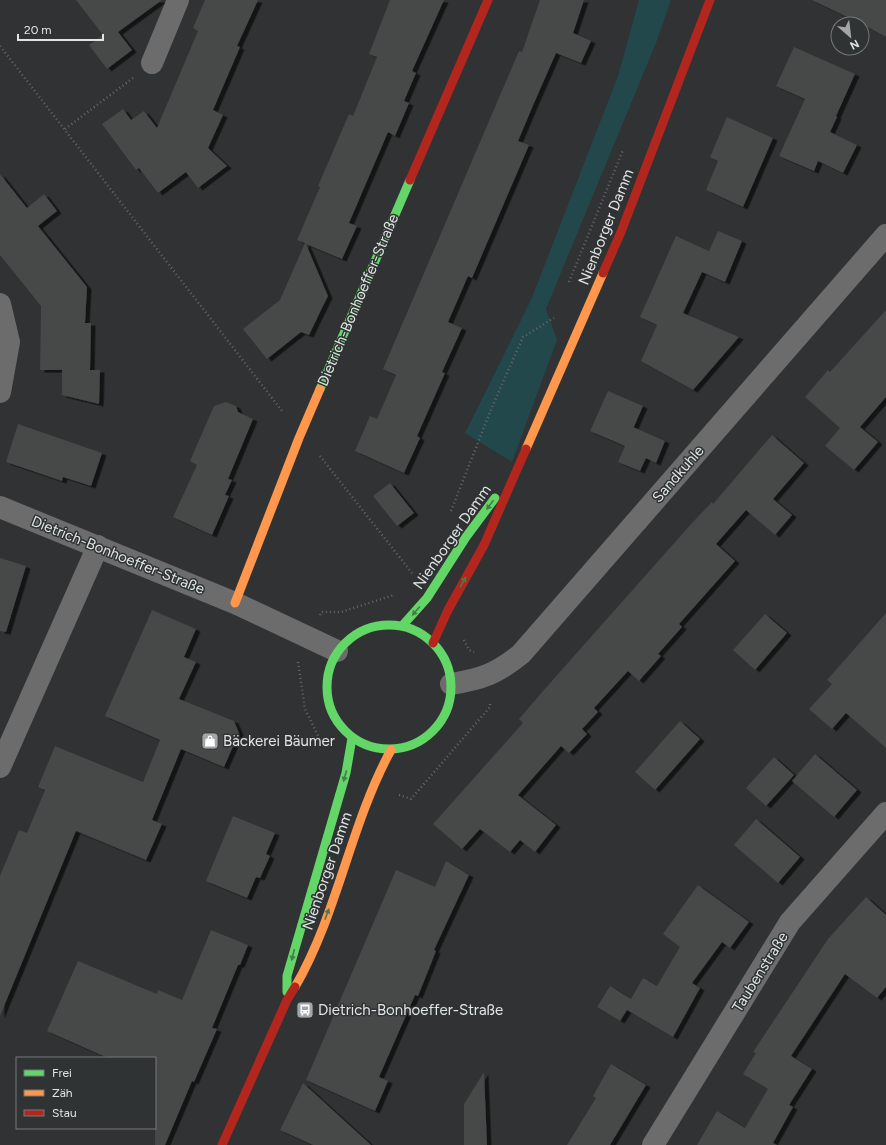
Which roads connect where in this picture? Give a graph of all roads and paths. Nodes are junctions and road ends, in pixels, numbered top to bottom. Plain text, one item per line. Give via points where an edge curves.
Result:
1 (178, 0) edge
2 (488, 0) edge
3 (710, 0) edge
4 (0, 46) edge
5 (152, 63) joint
6 (65, 130) junction
7 (625, 144) dead end
8 (886, 235) edge
9 (566, 289) dead end
10 (0, 304) edge
11 (557, 311) dead end
12 (0, 392) edge
13 (299, 438) junction
14 (522, 462) junction
15 (0, 507) edge
16 (451, 512) dead end
17 (98, 546) junction
18 (410, 590) junction
19 (427, 598) junction
20 (236, 603) junction
21 (448, 610) junction
22 (402, 626) junction
23 (308, 636) junction
24 (433, 642) junction
25 (337, 650) junction
26 (486, 676) junction
27 (451, 684) junction
28 (352, 738) junction
29 (391, 750) junction
30 (0, 768) edge
31 (346, 774) junction
32 (373, 785) junction
33 (886, 812) edge
34 (287, 1000) junction
35 (222, 1145) edge
36 (653, 1145) edge

1 - 5 street
2 - 13 street, Dietrich-Bonhoeffer-Straße
3 - 14 street, Nienborger Damm via 621,232
4 - 6 path
5 - 6 path
6 - 13 path via 280,408
7 - 9 path
8 - 26 street, Sandkuhle via 521,654 502,669
10 - 12 street via 9,342
11 - 16 path via 554,319 523,337 492,407
13 - 18 path via 324,459 416,578
13 - 20 street, Dietrich-Bonhoeffer-Straße
14 -> 19 street, Nienborger Damm via 466,538
21 -> 14 street, Nienborger Damm via 484,545
15 - 17 street, Dietrich-Bonhoeffer-Straße
17 - 20 street, Dietrich-Bonhoeffer-Straße
17 - 30 street
18 - 19 path
18 - 23 path via 341,612 321,612
19 -> 22 street, Nienborger Damm
20 - 23 street, Dietrich-Bonhoeffer-Straße
21 - 24 street, Nienborger Damm
21 - 26 path via 462,622 464,640 469,650 484,657
22 - 24 street via 418,630
22 - 25 street via 383,625 365,629 348,639
23 - 25 street, Dietrich-Bonhoeffer-Straße
23 - 31 path via 296,654 302,678 305,710 324,748 327,766
24 - 27 street via 449,669
25 - 28 street via 328,668 327,702 333,717
26 - 27 street, Sandkuhle
26 - 32 path via 490,707 411,799
27 - 29 street via 449,704 441,722 428,736 411,746
28 - 29 street
28 - 31 street, Nienborger Damm
29 - 32 street, Nienborger Damm
31 -> 34 street, Nienborger Damm via 299,930 287,976
34 -> 32 street, Nienborger Damm via 316,944
33 - 36 street, Taubenstraße via 790,922
34 - 35 street, Nienborger Damm

